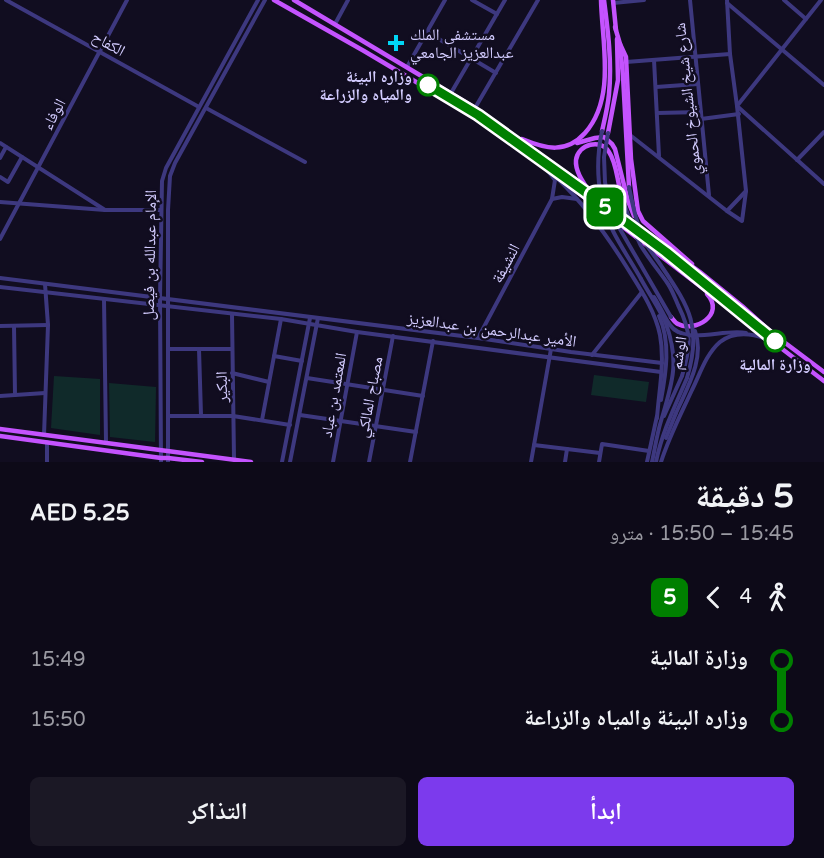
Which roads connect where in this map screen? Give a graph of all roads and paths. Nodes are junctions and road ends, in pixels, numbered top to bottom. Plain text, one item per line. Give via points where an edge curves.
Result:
1 (6, 0) edge
2 (127, 0) edge
3 (258, 0) edge
4 (265, 0) edge
5 (274, 0) edge
6 (294, 0) edge
7 (348, 0) edge
8 (446, 0) edge
9 (472, 0) edge
10 (505, 0) edge
11 (538, 0) edge
12 (603, 0) edge
13 (644, 0) edge
14 (690, 0) edge
15 (784, 0) edge
16 (821, 0) edge
17 (727, 1) edge
18 (613, 2) edge
19 (497, 14) junction
20 (806, 19) junction
21 (335, 24) junction
22 (615, 27) junction
23 (427, 32) junction
24 (620, 44) junction
25 (781, 50) junction
26 (99, 52) junction
27 (730, 54) junction
28 (695, 57) junction
29 (472, 58) junction
30 (654, 60) junction
31 (626, 62) junction
32 (407, 67) junction
33 (496, 73) junction
34 (698, 84) junction
35 (824, 85) edge
36 (656, 87) junction
37 (451, 93) junction
38 (737, 106) junction
39 (199, 107) junction
40 (206, 108) junction
41 (475, 108) junction
42 (701, 112) junction
43 (657, 113) junction
44 (744, 113) junction
45 (738, 114) junction
46 (701, 119) junction
47 (605, 132) junction
48 (824, 132) edge
49 (510, 133) junction
50 (630, 135) junction
51 (0, 143) edge
52 (573, 144) junction
53 (6, 147) junction
54 (22, 157) junction
55 (659, 157) junction
56 (0, 158) edge
57 (797, 160) junction
58 (305, 162) dead end
59 (38, 167) junction
60 (547, 168) junction
61 (0, 177) edge
62 (824, 184) edge
63 (629, 187) joint
64 (620, 189) joint
65 (746, 190) junction
66 (590, 193) junction
67 (709, 196) junction
68 (552, 199) junction
69 (578, 199) junction
70 (0, 202) edge
71 (19, 202) junction
72 (105, 210) junction
73 (161, 210) junction
74 (727, 212) junction
75 (634, 216) junction
76 (0, 239) edge
77 (700, 272) junction
78 (0, 278) edge
79 (641, 279) junction
80 (45, 284) junction
81 (697, 284) junction
82 (0, 286) edge
83 (642, 292) junction
84 (46, 293) junction
85 (160, 298) junction
86 (104, 299) junction
87 (168, 299) junction
88 (160, 306) junction
89 (169, 306) junction
90 (232, 315) junction
91 (671, 317) joint
92 (310, 318) junction
93 (318, 318) junction
94 (691, 319) junction
95 (280, 320) junction
96 (309, 324) junction
97 (48, 325) junction
98 (318, 325) junction
99 (0, 326) edge
100 (14, 326) junction
101 (357, 332) junction
102 (753, 334) junction
103 (393, 336) junction
104 (478, 338) junction
105 (433, 341) junction
106 (773, 343) junction
107 (168, 349) junction
108 (200, 349) junction
109 (232, 349) junction
110 (551, 349) junction
111 (592, 355) junction
112 (273, 356) junction
113 (550, 356) junction
114 (604, 356) junction
115 (302, 361) junction
116 (662, 363) junction
117 (603, 364) junction
118 (160, 369) junction
119 (168, 369) junction
120 (661, 372) junction
121 (824, 372) edge
122 (232, 373) junction
123 (684, 377) junction
124 (307, 378) junction
125 (824, 381) edge
126 (269, 382) junction
127 (348, 384) junction
128 (168, 387) junction
129 (160, 388) junction
130 (382, 390) junction
131 (45, 393) junction
132 (15, 395) junction
133 (0, 396) edge
134 (423, 396) junction
135 (300, 414) junction
136 (201, 415) junction
137 (168, 416) junction
138 (233, 416) junction
139 (657, 417) junction
140 (262, 420) junction
141 (341, 421) junction
142 (661, 423) junction
143 (290, 424) junction
144 (376, 426) junction
145 (0, 429) edge
146 (416, 432) junction
147 (44, 435) junction
148 (0, 436) edge
149 (47, 442) junction
150 (106, 442) junction
151 (534, 445) junction
152 (567, 449) junction
153 (161, 450) junction
154 (168, 450) junction
155 (650, 451) junction
156 (600, 453) junction
157 (234, 459) junction
158 (161, 460) edge
159 (168, 460) edge
160 (47, 462) edge
161 (202, 462) edge
162 (251, 462) edge
163 (282, 462) edge
164 (290, 462) edge
165 (333, 462) edge
166 (369, 462) edge
167 (410, 462) edge
168 (531, 462) edge
169 (565, 462) edge
170 (599, 462) edge
171 (647, 462) edge
172 (654, 462) edge
173 (661, 462) edge

1 - 26 street, الكفاح
2 - 26 street, الوفاء
3 - 39 street, الإمام عبدالله بن فيصل
4 - 40 street, الإمام عبدالله بن فيصل
5 - 60 main road via 464,110
6 - 21 main road
7 - 21 street
8 - 23 street
9 - 19 street
10 - 19 street
11 - 33 street
12 - 47 main road via 610,59
12 - 52 main road via 604,94 593,123
13 - 18 street
14 - 28 street, شارع شيخ الشيوخ الحموي
15 - 20 street
16 - 20 street
17 - 25 street
17 - 27 street
18 - 22 main road
19 - 29 street
20 - 25 street
21 - 32 main road
22 - 24 main road
22 - 47 main road via 618,80
23 - 29 street
23 - 32 street
24 - 31 main road
24 - 63 main road
25 - 35 street
25 - 38 street
26 - 39 street, الكفاح
26 - 59 street, الوفاء
27 - 28 street
27 - 38 street
28 - 30 street
28 - 34 street, شارع شيخ الشيوخ الحموي
29 - 33 street
29 - 37 street
30 - 31 street
30 - 36 street
31 - 50 main road
32 - 37 main road
33 - 41 street
34 - 36 street
34 - 42 street, شارع شيخ الشيوخ الحموي
36 - 43 street
37 - 41 main road
38 - 44 street
38 - 45 street
39 - 73 street, الإمام عبدالله بن فيصل via 166,168
40 - 58 street
40 - 87 street, الإمام عبدالله بن فيصل via 170,176
41 - 49 main road
42 - 43 street
42 - 46 street, شارع شيخ الشيوخ الحموي
43 - 55 street
44 - 45 street
44 - 57 street
45 - 46 street
45 - 65 street
46 - 67 street, شارع شيخ الشيوخ الحموي
47 - 79 street, bridge via 599,157 600,192 612,230
47 - 91 street, bridge via 605,182 617,224
48 - 57 street
49 - 52 main road via 549,148
49 - 66 main road
50 - 55 street
50 - 77 main road via 634,191 642,221
51 - 53 street
52 - 75 main road via 604,137 612,144
53 - 54 street
53 - 56 street
54 - 59 street
54 - 61 street via 8,182
55 - 67 street
57 - 62 street
59 - 71 street, الوفاء
59 - 72 street
60 - 68 street via 555,180
60 - 69 street
60 - 81 main road
63 - 75 street, الوشم, bridge
64 - 66 main road via 610,152 603,145 591,145 585,146 576,159
64 - 123 street, bridge via 641,246 668,285 687,323
65 - 74 street
65 - 74 street via 742,221
66 - 77 main road
67 - 74 street
68 - 69 street
68 - 104 street, النشيفة
69 - 83 street
70 - 71 street
71 - 72 street
71 - 76 street, الوفاء
72 - 73 street
73 - 85 street, الإمام عبدالله بن فيصل
75 - 94 street, الوشم, bridge via 646,244 679,292
77 - 121 main road
78 - 80 street
79 - 102 street via 677,332
79 - 139 street, الوشم via 661,321 666,342
79 - 142 street, الوشم via 666,323 674,354 673,383
80 - 84 street
80 - 85 street
81 - 91 main road via 710,297 710,317 685,326
81 - 106 main road
82 - 84 street
83 - 111 street
83 - 116 street via 655,318
84 - 86 street
84 - 97 street
85 - 87 street
85 - 88 street, الإمام عبدالله بن فيصل
86 - 88 street
86 - 150 street
87 - 89 street, الإمام عبدالله بن فيصل
87 - 92 street
88 - 89 street
88 - 118 street, الإمام عبدالله بن فيصل
89 - 90 street
89 - 107 street, الإمام عبدالله بن فيصل
90 - 95 street
90 - 109 street, البكير
92 - 93 street, الأمير عبدالرحمن بن عبدالعزيز
92 - 96 street
93 - 98 street
93 - 104 street, الأمير عبدالرحمن بن عبدالعزيز
94 - 123 street, الوشم, bridge via 693,353
94 - 173 street, bridge via 698,338 697,357
95 - 96 street
95 - 112 street
96 - 98 street, الأمير عبدالرحمن بن عبدالعزيز
96 - 115 street
97 - 100 street
97 - 131 street
98 - 101 street, الأمير عبدالرحمن بن عبدالعزيز
98 - 124 street
99 - 100 street
100 - 132 street
101 - 103 street, الأمير عبدالرحمن بن عبدالعزيز
101 - 127 street, المعتمد بن عباد
102 - 106 street
102 - 173 street, الوشم via 731,336 714,348
103 - 105 street, الأمير عبدالرحمن بن عبدالعزيز
103 - 130 street, مصباح المالكي
104 - 110 street, الأمير عبدالرحمن بن عبدالعزيز
105 - 113 street, الأمير عبدالرحمن بن عبدالعزيز
105 - 134 street
106 - 125 main road
107 - 108 street
107 - 119 street, الإمام عبدالله بن فيصل
108 - 109 street
108 - 136 street
109 - 122 street, البكير
110 - 111 street, الأمير عبدالرحمن بن عبدالعزيز
110 - 113 street
111 - 114 street, الأمير عبدالرحمن بن عبدالعزيز
112 - 115 street
112 - 126 street
113 - 117 street, الأمير عبدالرحمن بن عبدالعزيز
113 - 151 street
114 - 116 street, الأمير عبدالرحمن بن عبدالعزيز
114 - 117 street
115 - 143 street
116 - 120 street
117 - 120 street, الأمير عبدالرحمن بن عبدالعزيز
118 - 119 street via 165,374
118 - 129 street, الإمام عبدالله بن فيصل
119 - 128 street, الإمام عبدالله بن فيصل
120 - 139 street
122 - 126 street
122 - 138 street, البكير
123 - 142 street
123 - 172 street, الوشم
124 - 127 street
124 - 135 street
126 - 140 street
127 - 130 street
127 - 141 street, المعتمد بن عباد
128 - 129 street via 164,383
128 - 137 street, الإمام عبدالله بن فيصل
129 - 153 street, الإمام عبدالله بن فيصل
130 - 134 street
130 - 144 street, مصباح المالكي
131 - 132 street
131 - 147 street
132 - 133 street
134 - 146 street
135 - 141 street
135 - 164 street
136 - 137 street
136 - 138 street
137 - 154 street, الإمام عبدالله بن فيصل
138 - 140 street
138 - 157 street, البكير
139 - 155 street, الوشم
140 - 143 street
141 - 144 street
141 - 165 street, المعتمد بن عباد
142 - 172 street, الوشم
143 - 163 street
144 - 146 street
144 - 166 street, مصباح المالكي
145 - 147 main road
146 - 167 street
147 - 150 main road
148 - 149 main road
149 - 158 main road
149 - 160 street
150 - 153 main road
151 - 152 street
151 - 168 street
152 - 156 street
152 - 169 street
153 - 154 main road
153 - 158 street, الإمام عبدالله بن فيصل
154 - 157 main road
154 - 159 street, الإمام عبدالله بن فيصل
155 - 156 street via 602,444
155 - 171 street, الوشم
156 - 170 street
157 - 162 main road
158 - 159 main road
159 - 161 main road

